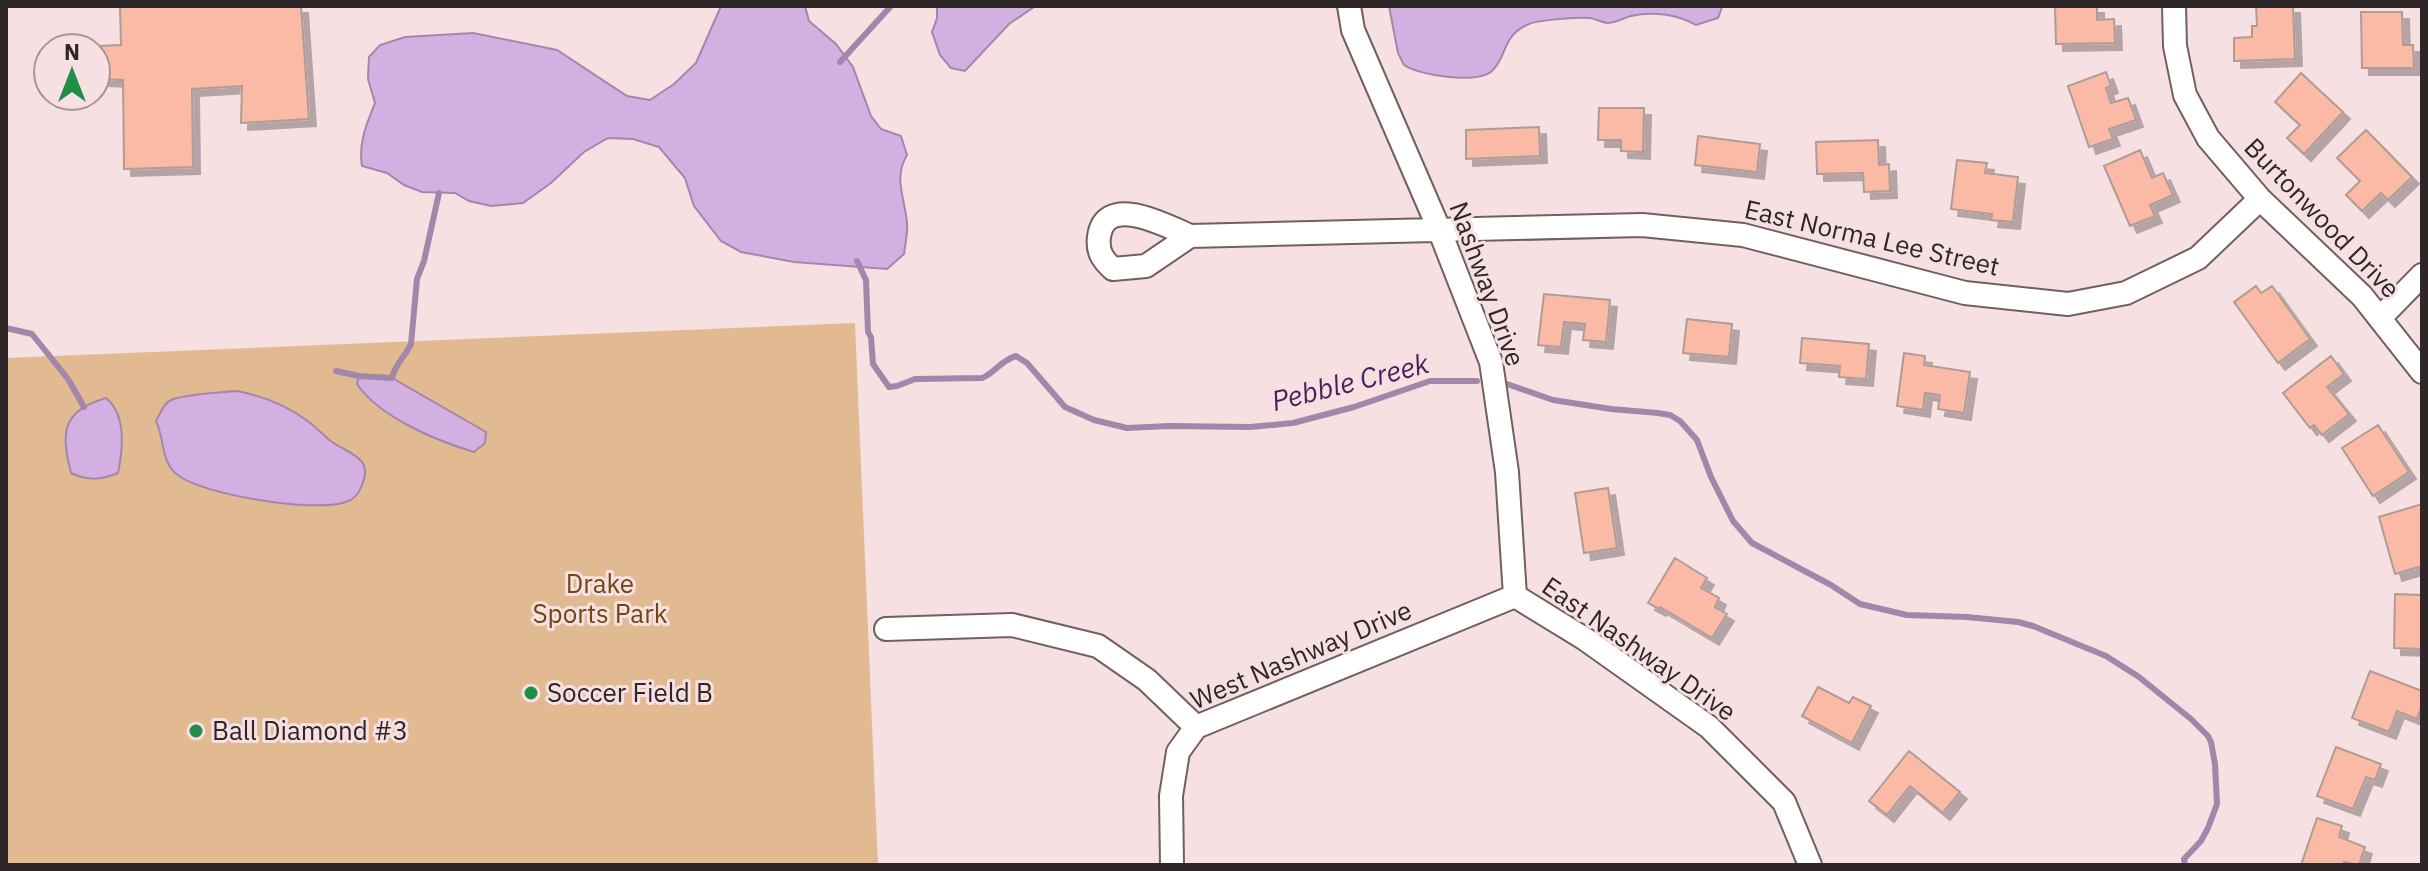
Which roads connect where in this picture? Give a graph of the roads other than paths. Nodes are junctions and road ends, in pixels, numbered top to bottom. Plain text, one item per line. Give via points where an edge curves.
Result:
1 (1349, 6) edge
2 (2174, 6) edge
3 (2260, 199) junction
4 (1439, 229) junction
5 (1190, 236) dead end
6 (2422, 275) edge
7 (2380, 318) junction
8 (2422, 372) edge
9 (1515, 596) junction
10 (886, 629) dead end
11 (1196, 727) junction
12 (1172, 865) edge
13 (1810, 865) edge

1 - 4 street, Nashway Drive via 1353,30
2 - 3 street, Burtonwood Drive via 2185,95 2208,138
3 - 4 street, East Norma Lee Street via 2198,258 2126,293 2068,304 1965,293 1743,235 1642,225
3 - 7 street, Burtonwood Drive
4 - 5 street, East Norma Lee Street
4 - 9 street, Nashway Drive via 1491,362 1507,472
6 - 7 street
7 - 8 street, Burtonwood Drive
9 - 11 street, West Nashway Drive
9 - 13 street, East Nashway Drive via 1709,727 1784,802
10 - 11 street via 1012,625 1098,646 1147,680
11 - 12 street, West Nashway Drive via 1178,752 1171,796

